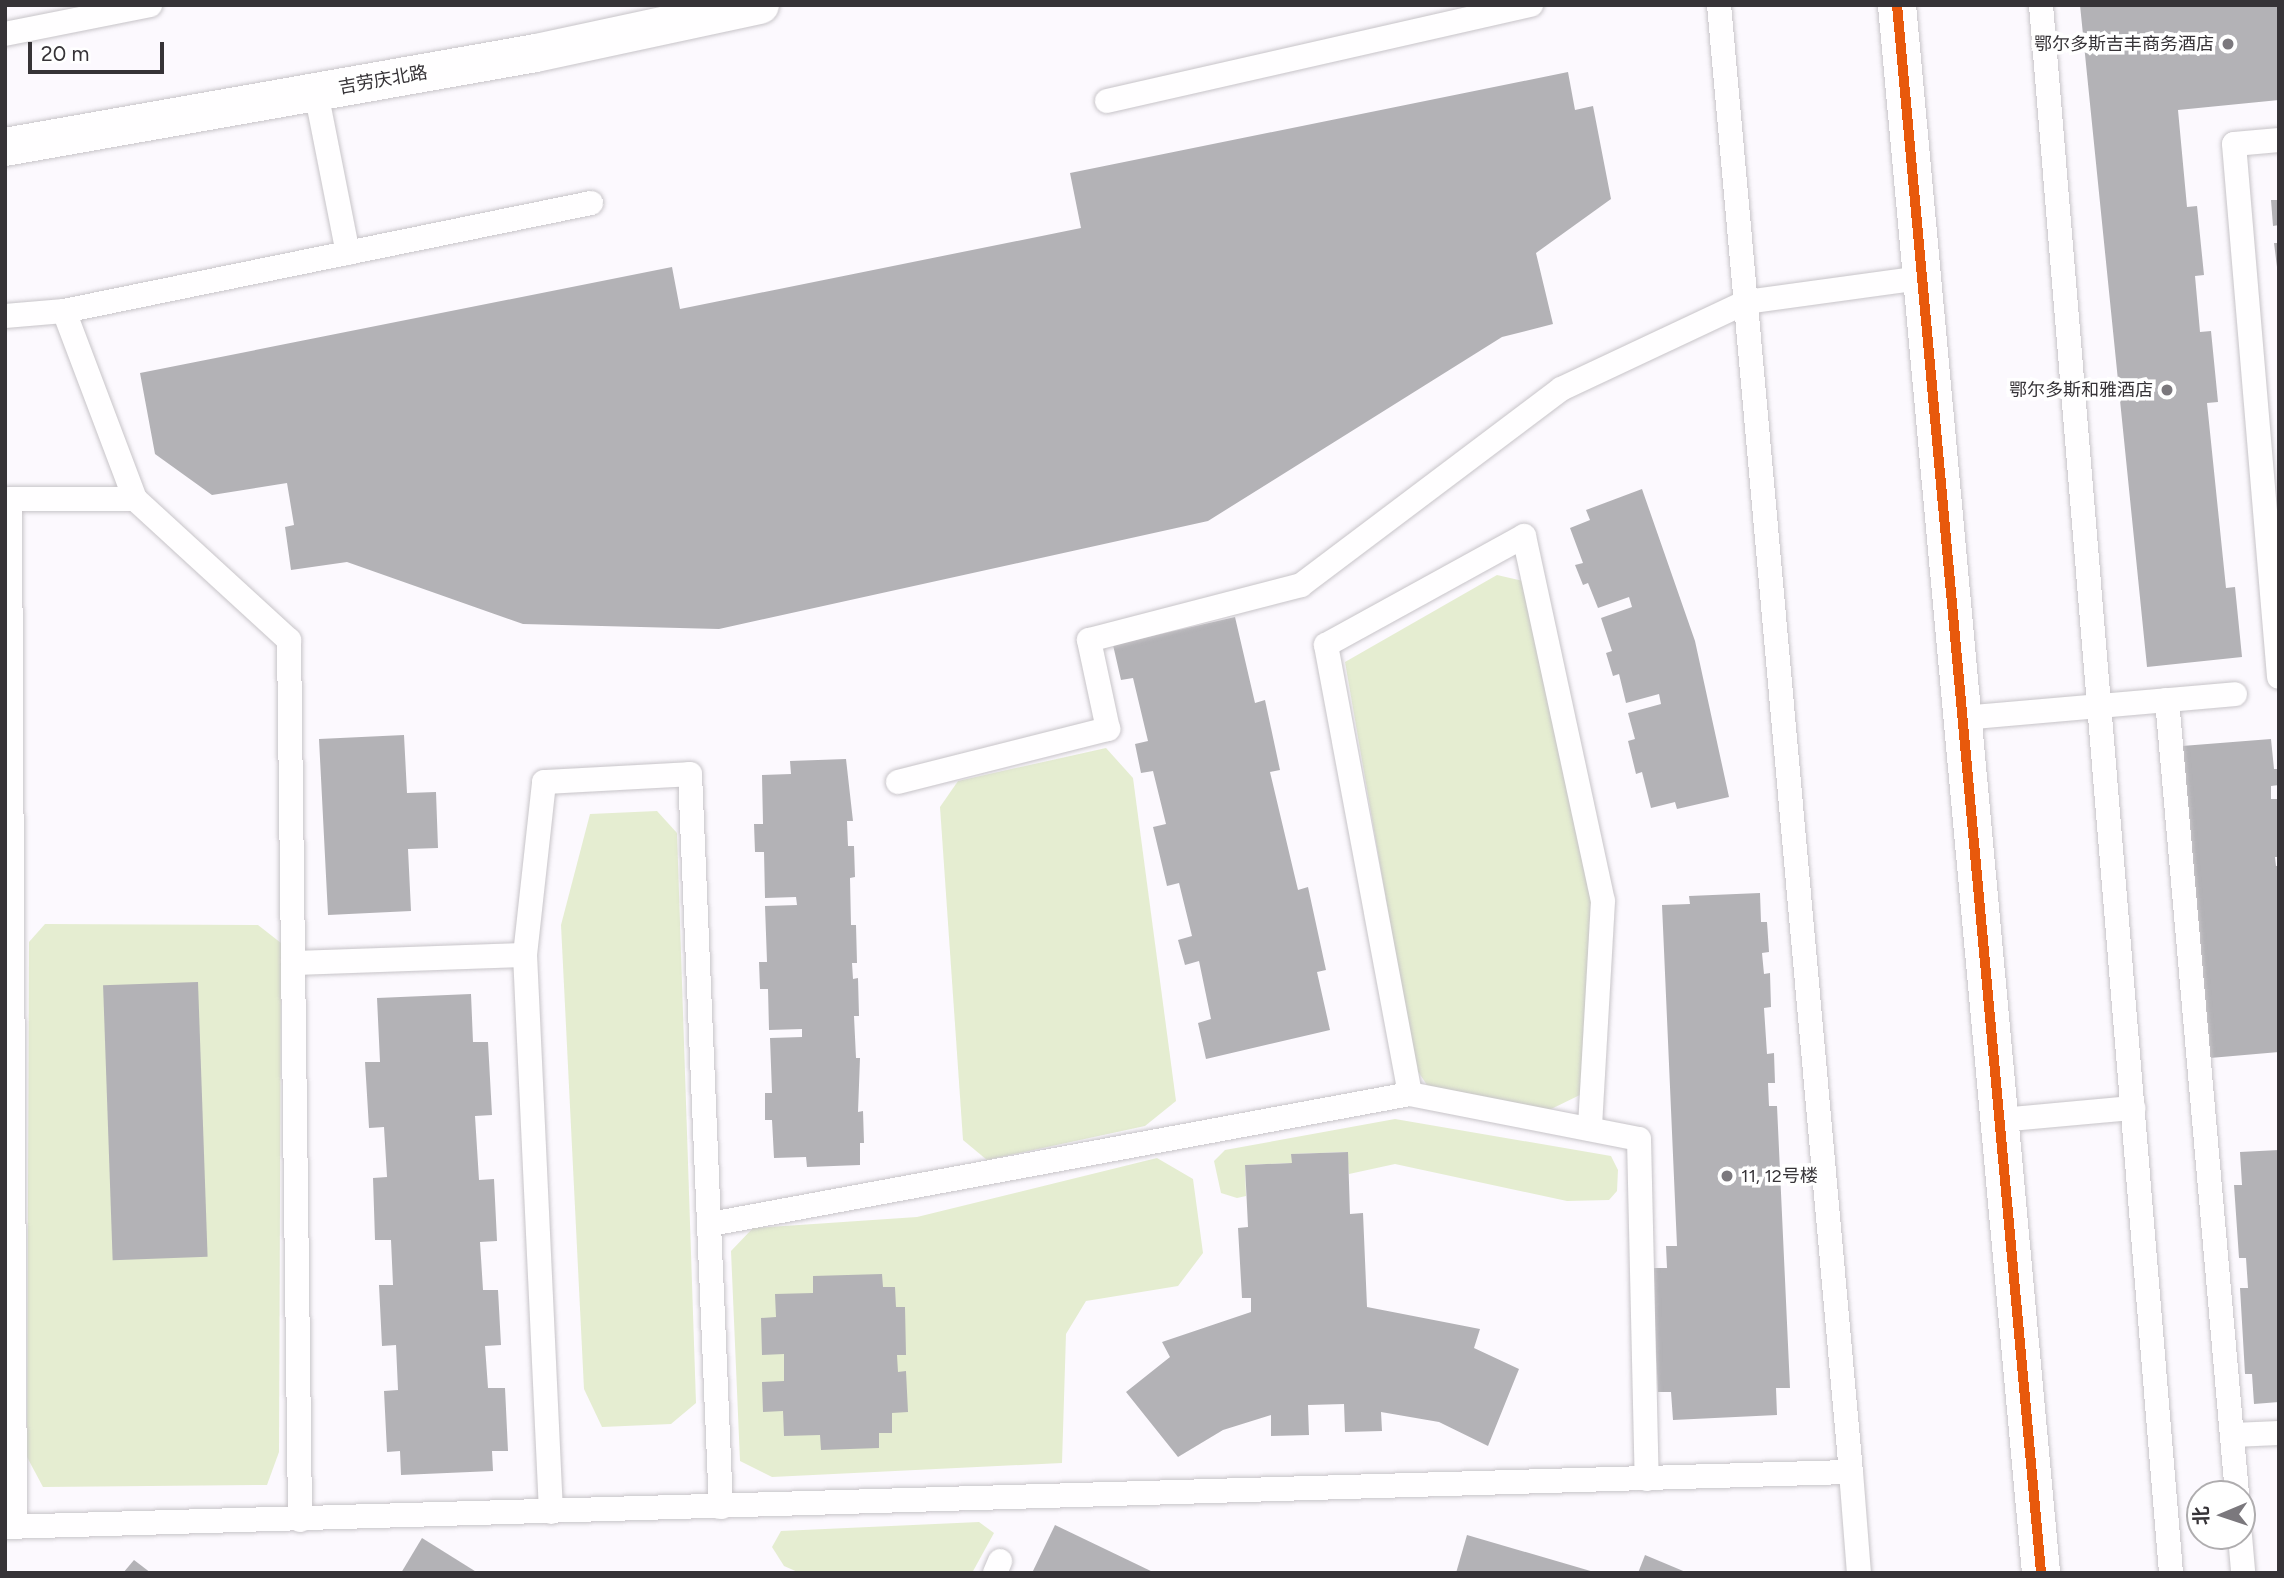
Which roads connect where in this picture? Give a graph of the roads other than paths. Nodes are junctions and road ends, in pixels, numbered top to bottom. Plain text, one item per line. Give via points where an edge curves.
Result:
1 (150, 5) edge
2 (760, 5) edge
3 (1531, 5) edge
4 (1718, 5) edge
5 (1897, 5) edge
6 (2042, 5) edge
7 (697, 12) edge
8 (5, 34) edge
9 (316, 92) junction
10 (1107, 101) dead end
11 (2279, 141) edge
12 (5, 147) edge
13 (591, 203) dead end
14 (348, 253) junction
15 (1922, 278) junction
16 (1746, 302) junction
17 (64, 311) junction
18 (5, 316) edge
19 (135, 499) junction
20 (2279, 677) edge
21 (2235, 694) dead end
22 (2167, 700) junction
23 (2099, 706) junction
24 (1963, 718) junction
25 (898, 782) dead end
26 (526, 955) junction
27 (293, 963) junction
28 (1410, 1094) junction
29 (2133, 1108) junction
30 (2000, 1120) junction
31 (1591, 1129) junction
32 (711, 1224) junction
33 (2279, 1433) edge
34 (2233, 1435) junction
35 (1851, 1472) junction
36 (1647, 1479) junction
37 (2236, 1480) edge
38 (721, 1507) junction
39 (551, 1512) junction
40 (300, 1520) junction
41 (10, 1527) edge
42 (2241, 1550) edge
43 (1859, 1573) edge
44 (2041, 1573) edge
45 (2171, 1573) edge
46 (2243, 1573) edge

1 - 8 lane
2 - 7 street, 吉劳庆北路
3 - 10 lane
4 - 16 lane
5 - 15 street
6 - 23 lane
7 - 9 street, 吉劳庆北路 via 536,53
9 - 12 street, 吉劳庆北路
9 - 14 lane
11 - 20 lane via 2234,144
13 - 14 lane
14 - 17 lane
15 - 16 lane
15 - 24 street
16 - 25 lane via 1561,389 1301,585 1089,640 1108,729
16 - 35 lane
17 - 18 lane
17 - 19 lane
19 - 27 lane via 289,640
19 - 41 lane via 10,499
21 - 22 lane
22 - 23 lane
22 - 34 lane
23 - 24 lane
23 - 29 lane
24 - 30 street
26 - 27 lane
26 - 32 lane via 544,782 691,774
26 - 39 lane
27 - 40 lane
28 - 31 lane
28 - 31 lane via 1326,645 1524,536 1603,901
28 - 32 lane
29 - 30 lane
29 - 45 lane
30 - 44 street
31 - 36 lane via 1639,1139
32 - 38 lane
33 - 34 lane
34 - 37 lane
35 - 36 lane
35 - 43 lane
36 - 38 lane
38 - 39 lane
39 - 40 lane
40 - 41 lane
42 - 46 lane

